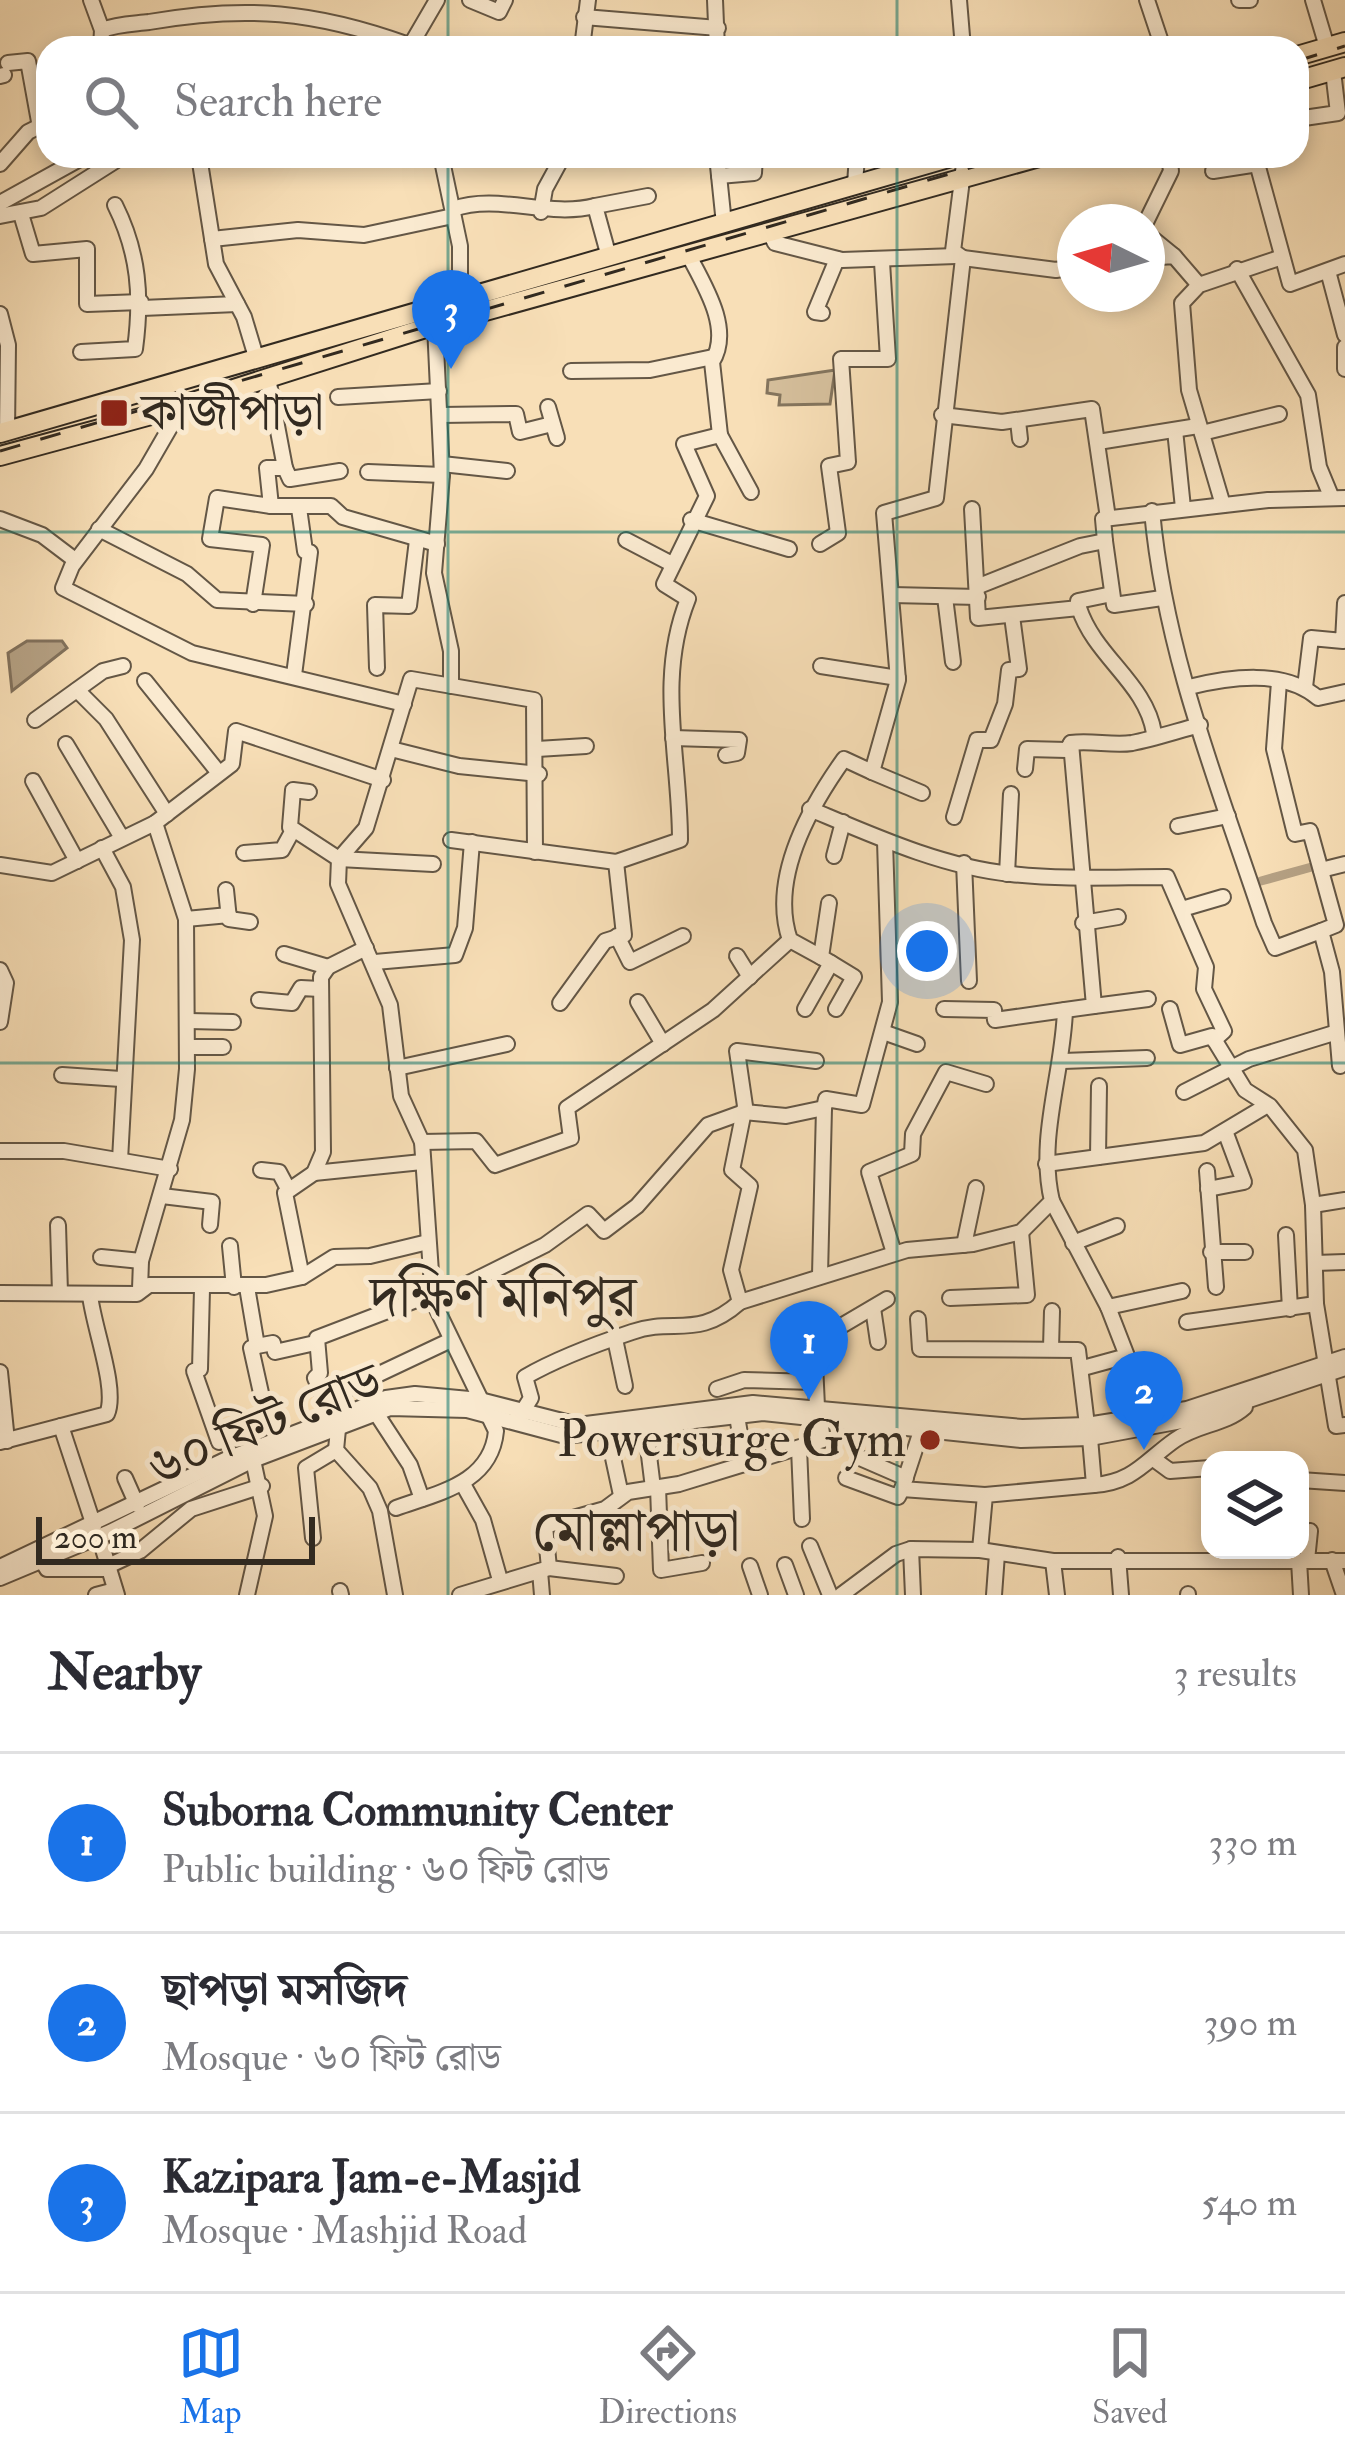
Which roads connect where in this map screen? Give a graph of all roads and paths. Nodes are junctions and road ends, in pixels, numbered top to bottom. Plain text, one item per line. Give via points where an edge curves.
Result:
1 (92, 0) edge
2 (437, 0) edge
3 (470, 0) edge
4 (505, 0) edge
5 (588, 0) edge
6 (716, 0) edge
7 (959, 0) edge
8 (1148, 0) edge
9 (1313, 0) edge
10 (584, 17) junction
11 (718, 28) junction
12 (102, 31) junction
13 (102, 36) edge
14 (383, 36) edge
15 (415, 36) edge
16 (583, 36) edge
17 (718, 36) edge
18 (962, 36) edge
19 (1159, 36) edge
20 (1336, 44) edge
21 (1339, 69) edge
22 (4, 72) edge
23 (1309, 78) edge
24 (36, 80) edge
25 (1338, 113) junction
26 (1309, 117) edge
27 (36, 128) edge
28 (1345, 128) edge
29 (0, 164) edge
30 (63, 168) edge
31 (79, 168) edge
32 (107, 168) edge
33 (201, 168) edge
34 (444, 168) edge
35 (556, 168) edge
36 (718, 168) edge
37 (754, 168) edge
38 (856, 168) edge
39 (912, 168) edge
40 (964, 168) edge
41 (1004, 168) edge
42 (1171, 168) edge
43 (1225, 168) edge
44 (1259, 168) edge
45 (1213, 171) dead end
46 (719, 176) junction
47 (965, 180) junction
48 (88, 182) junction
49 (855, 184) junction
50 (648, 196) dead end
51 (0, 203) edge
52 (1155, 204) edge
53 (115, 205) dead end
54 (595, 206) junction
55 (453, 212) junction
56 (541, 212) junction
57 (21, 214) junction
58 (0, 216) edge
59 (724, 224) junction
60 (770, 233) junction
61 (212, 238) junction
62 (1165, 249) edge
63 (689, 256) junction
64 (1174, 256) junction
65 (1282, 256) junction
66 (609, 257) junction
67 (959, 257) junction
68 (1165, 257) edge
69 (837, 259) junction
70 (882, 262) junction
71 (1345, 264) edge
72 (1237, 268) junction
73 (1057, 270) edge
74 (1328, 271) junction
75 (1199, 285) junction
76 (460, 299) junction
77 (238, 304) junction
78 (141, 305) junction
79 (0, 314) edge
80 (822, 314) dead end
81 (435, 326) junction
82 (1345, 335) edge
83 (1345, 346) edge
84 (81, 352) dead end
85 (256, 357) junction
86 (713, 357) junction
87 (1345, 369) edge
88 (571, 371) dead end
89 (268, 378) junction
90 (439, 391) junction
91 (338, 397) dead end
92 (183, 405) junction
93 (548, 407) dead end
94 (1279, 414) dead end
95 (441, 415) junction
96 (942, 415) junction
97 (1018, 421) junction
98 (1200, 429) junction
99 (1174, 430) junction
100 (4, 432) edge
101 (720, 435) junction
102 (1021, 439) dead end
103 (1097, 442) junction
104 (0, 456) edge
105 (285, 467) junction
106 (442, 470) junction
107 (340, 471) dead end
108 (368, 472) dead end
109 (507, 472) dead end
110 (751, 492) dead end
111 (1338, 497) edge
112 (1223, 505) junction
113 (271, 506) junction
114 (299, 508) junction
115 (1183, 508) junction
116 (972, 509) dead end
117 (1152, 511) junction
118 (1108, 518) junction
119 (0, 519) edge
120 (691, 520) junction
121 (99, 529) junction
122 (417, 540) junction
123 (626, 540) dead end
124 (1105, 542) junction
125 (436, 544) junction
126 (820, 544) dead end
127 (790, 548) dead end
128 (76, 560) junction
129 (670, 563) junction
130 (978, 592) junction
131 (1112, 594) junction
132 (892, 595) junction
133 (945, 597) junction
134 (1162, 598) junction
135 (1345, 603) edge
136 (253, 604) junction
137 (306, 604) junction
138 (1078, 608) junction
139 (1012, 616) junction
140 (952, 662) dead end
141 (123, 666) dead end
142 (821, 666) dead end
143 (377, 668) dead end
144 (294, 675) junction
145 (898, 677) junction
146 (146, 681) dead end
147 (1280, 682) junction
148 (451, 686) junction
149 (1189, 687) junction
150 (1305, 687) junction
151 (77, 690) junction
152 (1345, 692) edge
153 (404, 704) junction
154 (35, 720) dead end
155 (1200, 725) junction
156 (1154, 733) junction
157 (673, 738) junction
158 (1070, 743) junction
159 (66, 744) dead end
160 (586, 746) dead end
161 (391, 749) junction
162 (537, 749) junction
163 (726, 755) dead end
164 (1025, 769) dead end
165 (872, 772) junction
166 (219, 773) junction
167 (539, 774) junction
168 (382, 780) junction
169 (33, 781) dead end
170 (309, 792) dead end
171 (922, 793) dead end
172 (1011, 794) dead end
173 (810, 808) junction
174 (1228, 816) junction
175 (954, 817) dead end
176 (161, 818) junction
177 (843, 823) junction
178 (1178, 826) dead end
179 (293, 830) junction
180 (122, 838) junction
181 (451, 840) dead end
182 (885, 841) junction
183 (472, 842) junction
184 (102, 848) junction
185 (535, 852) junction
186 (244, 853) dead end
187 (835, 856) dead end
188 (339, 859) junction
189 (77, 861) junction
190 (616, 862) junction
191 (964, 863) junction
192 (1345, 863) edge
193 (433, 864) dead end
194 (0, 865) edge
195 (1320, 866) junction
196 (1007, 874) junction
197 (1080, 880) junction
198 (226, 890) dead end
199 (1222, 897) dead end
200 (830, 903) dead end
201 (1182, 909) junction
202 (229, 915) junction
203 (1118, 917) dead end
204 (186, 919) junction
205 (250, 922) dead end
206 (1083, 923) junction
207 (1321, 931) junction
208 (617, 936) junction
209 (683, 936) dead end
210 (790, 940) junction
211 (366, 948) junction
212 (284, 954) dead end
213 (737, 956) dead end
214 (826, 960) junction
215 (375, 962) junction
216 (328, 967) junction
217 (0, 970) edge
218 (750, 977) junction
219 (970, 981) dead end
220 (320, 989) junction
221 (1148, 999) dead end
222 (259, 1000) dead end
223 (638, 1002) dead end
224 (560, 1003) dead end
225 (1094, 1006) junction
226 (805, 1009) dead end
227 (836, 1009) dead end
228 (944, 1009) dead end
229 (1170, 1009) dead end
230 (1065, 1010) junction
231 (189, 1021) junction
232 (0, 1022) edge
233 (233, 1022) dead end
234 (883, 1032) junction
235 (1334, 1033) junction
236 (1214, 1040) junction
237 (507, 1044) dead end
238 (663, 1044) junction
239 (917, 1044) dead end
240 (188, 1047) junction
241 (223, 1047) dead end
242 (1147, 1058) dead end
243 (816, 1060) dead end
244 (1063, 1061) junction
245 (1340, 1066) dead end
246 (397, 1068) junction
247 (1229, 1070) junction
248 (62, 1075) dead end
249 (121, 1079) junction
250 (986, 1084) dead end
251 (1099, 1086) dead end
252 (1184, 1093) dead end
253 (1266, 1106) junction
254 (824, 1108) junction
255 (743, 1112) junction
256 (1225, 1131) junction
257 (422, 1142) junction
258 (0, 1151) edge
259 (1098, 1157) junction
260 (120, 1160) junction
261 (422, 1162) junction
262 (1046, 1164) junction
263 (170, 1168) junction
264 (261, 1170) dead end
265 (1207, 1171) dead end
266 (314, 1173) junction
267 (287, 1187) junction
268 (976, 1188) dead end
269 (1208, 1189) junction
270 (162, 1196) junction
271 (1345, 1200) edge
272 (1052, 1201) junction
273 (1313, 1204) junction
274 (210, 1225) dead end
275 (58, 1226) dead end
276 (1117, 1226) dead end
277 (1021, 1232) junction
278 (1286, 1235) dead end
279 (428, 1242) junction
280 (1073, 1243) junction
281 (964, 1245) junction
282 (230, 1246) dead end
283 (1211, 1252) junction
284 (1245, 1252) dead end
285 (894, 1253) junction
286 (101, 1257) dead end
287 (141, 1261) junction
288 (1345, 1262) edge
289 (1315, 1263) junction
290 (820, 1275) junction
291 (302, 1277) junction
292 (241, 1287) junction
293 (1216, 1287) dead end
294 (202, 1288) junction
295 (140, 1289) junction
296 (1182, 1291) dead end
297 (0, 1293) edge
298 (60, 1293) junction
299 (90, 1295) junction
300 (432, 1298) junction
301 (887, 1298) dead end
302 (950, 1298) dead end
303 (740, 1302) junction
304 (1316, 1304) junction
305 (1108, 1307) junction
306 (873, 1308) junction
307 (1289, 1310) junction
308 (1052, 1311) dead end
309 (919, 1318) dead end
310 (1187, 1322) dead end
311 (615, 1339) junction
312 (451, 1340) junction
313 (878, 1342) dead end
314 (315, 1343) junction
315 (257, 1346) junction
316 (1051, 1348) junction
317 (1345, 1357) edge
318 (1083, 1368) junction
319 (1345, 1368) edge
320 (1327, 1370) junction
321 (0, 1372) edge
322 (815, 1382) junction
323 (625, 1386) dead end
324 (717, 1389) dead end
325 (1259, 1398) junction
326 (324, 1400) junction
327 (472, 1403) junction
328 (736, 1409) junction
329 (376, 1413) junction
330 (819, 1413) junction
331 (490, 1414) junction
332 (522, 1419) junction
333 (335, 1423) junction
334 (645, 1423) junction
335 (1345, 1425) edge
336 (61, 1426) junction
337 (607, 1429) junction
338 (980, 1430) junction
339 (921, 1431) junction
340 (1088, 1431) junction
341 (279, 1437) junction
342 (495, 1438) junction
343 (4, 1442) edge
344 (219, 1442) dead end
345 (800, 1448) junction
346 (336, 1450) junction
347 (860, 1458) dead end
348 (253, 1460) junction
349 (1155, 1460) junction
350 (745, 1464) junction
351 (1201, 1469) edge
352 (125, 1478) dead end
353 (846, 1478) dead end
354 (1309, 1481) edge
355 (1345, 1483) edge
356 (904, 1484) junction
357 (1094, 1485) junction
358 (262, 1486) junction
359 (464, 1486) junction
360 (655, 1487) junction
361 (985, 1495) junction
362 (622, 1496) junction
363 (422, 1498) junction
364 (137, 1505) junction
365 (396, 1508) dead end
366 (802, 1519) dead end
367 (686, 1529) dead end
368 (97, 1531) junction
369 (1311, 1531) edge
370 (660, 1534) junction
371 (313, 1538) dead end
372 (810, 1546) dead end
373 (911, 1550) junction
374 (980, 1550) junction
375 (997, 1554) junction
376 (1118, 1557) junction
377 (1201, 1557) edge
378 (32, 1559) junction
379 (1274, 1559) edge
380 (1338, 1560) edge
381 (1053, 1561) junction
382 (1303, 1561) junction
383 (702, 1563) dead end
384 (785, 1565) dead end
385 (750, 1566) dead end
386 (0, 1567) edge
387 (108, 1568) junction
388 (544, 1569) junction
389 (616, 1576) dead end
390 (0, 1578) edge
391 (500, 1580) junction
392 (116, 1592) edge
393 (96, 1595) edge
394 (247, 1595) edge
395 (395, 1595) edge
396 (461, 1595) edge
397 (542, 1595) edge
398 (760, 1595) edge
399 (796, 1595) edge
400 (830, 1595) edge
401 (841, 1595) edge
402 (913, 1595) edge
403 (994, 1595) edge
404 (1057, 1595) edge
405 (1121, 1595) edge
406 (1301, 1595) edge
407 (1344, 1595) edge

1 - 12 street
2 - 15 street
3 - 4 street via 499,12
5 - 10 street
6 - 11 street
7 - 18 street
8 - 19 street
9 - 20 street
10 - 11 street
10 - 16 street
11 - 17 street
12 - 13 street
12 - 14 street via 257,9
21 - 23 main road
21 - 25 street
22 - 24 street via 28,61
25 - 26 street
25 - 28 street
27 - 29 street
30 - 51 street
31 - 48 street
32 - 48 street
33 - 61 street
34 - 55 street
35 - 56 street
36 - 46 street
37 - 46 street
38 - 49 street
39 - 49 main road
40 - 47 street
41 - 47 main road
42 - 52 street
43 - 45 street
44 - 65 street
46 - 59 street
47 - 60 main road
47 - 67 street
48 - 57 street
49 - 59 main road
50 - 54 street
53 - 78 street via 132,238
54 - 56 street
54 - 66 street
55 - 56 street via 480,202
55 - 61 street via 364,235 298,230
55 - 76 street
57 - 58 street
57 - 78 street via 34,255 87,249 87,304
59 - 66 main road
60 - 63 main road
60 - 69 street via 775,243
61 - 77 street
62 - 64 street
63 - 81 main road
63 - 86 street via 721,328 722,348
64 - 68 street
64 - 75 street
65 - 72 street
65 - 74 street via 1290,284
66 - 76 main road
67 - 70 street
67 - 73 street
67 - 96 street
69 - 70 street
69 - 80 street via 815,312
70 - 126 street via 888,359 842,359 848,462 829,466 838,533
71 - 74 street
72 - 75 street
72 - 111 street via 1308,394 1319,467
74 - 82 street
75 - 98 street via 1184,295 1180,317
76 - 85 main road
77 - 78 street
77 - 85 street
78 - 84 street via 135,350
79 - 100 street via 8,345
81 - 89 main road
81 - 90 street
83 - 87 street
85 - 100 main road
86 - 88 street via 650,370
86 - 101 street
89 - 92 main road
89 - 105 street
90 - 91 street
90 - 95 street
92 - 104 main road
92 - 121 street
93 - 95 street via 555,431 520,432 516,414
94 - 98 street
95 - 106 street
96 - 97 street
96 - 132 street via 936,498 884,513
97 - 102 street
97 - 103 street via 1092,409
98 - 99 street
98 - 112 street
99 - 103 street
99 - 115 street
101 - 110 street
101 - 120 street via 684,444 707,496
103 - 118 street
105 - 107 street via 290,478
105 - 113 street via 268,468
106 - 108 street
106 - 109 street
106 - 125 street
111 - 112 street
112 - 115 street
113 - 114 street
113 - 136 street via 217,498 210,539 262,545
114 - 122 street via 331,506
114 - 137 street via 310,552
115 - 117 street
116 - 130 street
117 - 118 street
117 - 134 street
118 - 124 street
119 - 128 street
120 - 127 street
120 - 129 street
121 - 128 street
121 - 136 street via 188,574 217,600
122 - 125 street
122 - 143 street via 409,606 376,605
123 - 129 street
124 - 130 street via 1080,545
124 - 131 street
125 - 148 street
128 - 144 street via 63,588 192,653
129 - 157 street via 664,584 688,599 670,650
130 - 133 street
130 - 139 street via 978,618
131 - 134 street via 1114,605
131 - 138 street via 1078,601
132 - 133 street
132 - 145 street
133 - 140 street
134 - 149 street
135 - 150 street via 1343,640 1311,638
136 - 137 street
137 - 144 street
138 - 139 street
138 - 156 street via 1096,647 1148,706
139 - 175 street via 1018,669 1009,670 991,740 977,740 971,753
141 - 151 street
142 - 145 street
144 - 153 street
145 - 165 street
146 - 166 street
147 - 149 street via 1220,679
147 - 150 street
147 - 195 street via 1276,763 1295,834 1310,831
148 - 153 street via 411,679
148 - 162 street via 535,700
149 - 155 street
150 - 152 street via 1318,698
151 - 154 street
151 - 176 street via 106,718
153 - 161 street
155 - 156 street
155 - 174 street
156 - 158 street via 1135,743
157 - 163 street via 739,740 737,753
157 - 190 street via 680,840
158 - 164 street via 1067,751 1027,749
158 - 197 street
159 - 180 street
160 - 162 street
161 - 167 street
161 - 168 street
162 - 167 street
165 - 171 street
165 - 173 street via 844,759
166 - 168 street via 232,764 236,731
166 - 176 street
167 - 185 street
168 - 188 street via 366,828
169 - 189 street
170 - 179 street via 293,790
172 - 196 street
173 - 177 street
173 - 210 street via 782,916
174 - 178 street
174 - 207 street via 1275,947
176 - 180 street
176 - 204 street
177 - 182 street
177 - 187 street
179 - 186 street via 282,850
179 - 188 street
180 - 184 street
181 - 183 street
182 - 191 street
182 - 234 street via 890,1002
183 - 185 street
183 - 215 street via 455,955
184 - 189 street
184 - 249 street via 123,886 132,940
185 - 190 street
188 - 193 street
188 - 211 street via 340,894
189 - 194 street via 52,873
190 - 208 street via 624,934
191 - 196 street
191 - 219 street
192 - 195 street
195 - 207 street via 1336,925
196 - 197 street
197 - 201 street via 1167,877
197 - 206 street
198 - 202 street
199 - 201 street
200 - 214 street
201 - 236 street via 1224,1030
202 - 204 street
202 - 205 street
203 - 206 street
204 - 231 street
206 - 225 street
207 - 235 street
208 - 209 street via 630,962
208 - 224 street
210 - 214 street
210 - 218 street
211 - 215 street
211 - 216 street
212 - 216 street
213 - 218 street
214 - 226 street
214 - 227 street via 854,977
215 - 246 street
216 - 220 street
217 - 232 street
218 - 238 street
220 - 222 street via 302,988 292,1003
220 - 266 street via 326,1131
221 - 225 street
223 - 238 street
225 - 230 street
228 - 230 street via 994,1010 995,1020
229 - 236 street via 1180,1045
230 - 244 street
231 - 233 street
231 - 240 street
234 - 239 street
234 - 254 street via 862,1105 826,1100
235 - 245 street
235 - 247 street
236 - 247 street
237 - 246 street
238 - 257 street via 567,1108 571,1138 495,1165 476,1141
240 - 241 street
240 - 263 street
242 - 244 street
243 - 255 street via 737,1051
244 - 262 street
246 - 257 street
247 - 252 street
247 - 253 street
248 - 249 street
249 - 260 street
250 - 285 street via 946,1072 913,1134 912,1154 869,1172
251 - 259 street
253 - 256 street
253 - 273 street via 1305,1150
254 - 255 street via 786,1116
254 - 290 street
255 - 300 street via 697,1132 637,1206 604,1231 588,1214 489,1277
255 - 303 street via 732,1170 750,1186 731,1270
256 - 259 street via 1204,1143
256 - 269 street via 1244,1182
257 - 261 street
258 - 260 street
259 - 262 street
260 - 263 street
261 - 266 street
261 - 279 street
262 - 272 street
263 - 270 street
264 - 267 street via 279,1172
265 - 269 street
266 - 267 street
267 - 291 street
268 - 281 street
269 - 283 street
270 - 274 street via 212,1202
270 - 287 street
271 - 273 street
272 - 277 street
272 - 280 street
273 - 289 street
275 - 298 street
276 - 280 street
277 - 281 street
277 - 302 street via 1028,1295
278 - 307 street
279 - 291 street via 334,1256
279 - 300 street
280 - 305 street
281 - 285 street
282 - 292 street
283 - 284 street
283 - 293 street
285 - 290 street
286 - 287 street
287 - 295 street
288 - 289 street
289 - 304 street
290 - 303 street
291 - 292 street
292 - 294 street
292 - 315 street
294 - 295 street
294 - 344 street via 194,1372
295 - 299 street
296 - 305 street
297 - 298 street
298 - 299 street
299 - 336 street via 111,1407
300 - 312 street
300 - 314 street
301 - 306 street
303 - 311 street via 688,1329 646,1328
304 - 307 street
304 - 320 street
305 - 318 street via 1127,1356
306 - 313 street
306 - 322 street via 814,1342
307 - 310 street
308 - 316 street
309 - 316 street via 920,1349
311 - 323 street
311 - 332 street via 525,1377 531,1398
312 - 326 street
312 - 327 street
314 - 315 street via 275,1352 273,1343
314 - 326 street
315 - 341 street via 251,1348 263,1402
316 - 318 street via 1078,1349
317 - 320 street, ৬০ ফিট রোড
318 - 340 street
319 - 320 street, ৬০ ফিট রোড
320 - 325 street, ৬০ ফিট রোড
320 - 335 street via 1336,1426
320 - 340 street, ৬০ ফিট রোড
321 - 343 street
322 - 324 street via 744,1380
322 - 330 street
325 - 340 street, ৬০ ফিট রোড via 1162,1426
325 - 349 street via 1230,1419 1179,1437
326 - 333 street
327 - 329 street, ৬০ ফিট রোড
327 - 331 street
327 - 332 street, ৬০ ফিট রোড
327 - 333 street, ৬০ ফিট রোড via 399,1396
328 - 330 street, ৬০ ফিট রোড
328 - 334 street, ৬০ ফিট রোড
328 - 350 street
329 - 333 street, ৬০ ফিট রোড
329 - 363 street
330 - 338 street, ৬০ ফিট রোড
330 - 339 street, ৬০ ফিট রোড
330 - 345 street via 823,1440
331 - 332 street, ৬০ ফিট রোড
331 - 342 street
332 - 337 street, ৬০ ফিট রোড via 565,1436
332 - 342 street
333 - 341 street, ৬০ ফিট রোড
333 - 346 street
333 - 348 street, ৬০ ফিট রোড
334 - 337 street, ৬০ ফিট রোড
334 - 360 street
336 - 343 street
336 - 368 street
337 - 362 street
338 - 339 street, ৬০ ফিট রোড
338 - 340 street, ৬০ ফিট রোড
339 - 356 street
340 - 357 street
341 - 364 street, ৬০ ফিট রোড
342 - 359 street
345 - 350 street
345 - 366 street
346 - 371 street via 306,1468
346 - 395 street via 380,1511
347 - 356 street
348 - 358 street
348 - 368 street, ৬০ ফিট রোড
349 - 351 street via 1170,1471
349 - 357 street via 1136,1475
350 - 360 street
352 - 364 street
353 - 356 street via 898,1497
354 - 355 street
356 - 361 street
357 - 361 street
358 - 387 street via 191,1508
358 - 394 street via 265,1516
359 - 363 street
359 - 391 street
360 - 362 street
360 - 370 street
361 - 374 street
362 - 388 street via 545,1526
363 - 365 street
364 - 368 street, ৬০ ফিট রোড
367 - 370 street
368 - 378 street, ৬০ ফিট রোড
368 - 387 street
369 - 382 street
370 - 383 street via 662,1570
372 - 400 street
373 - 374 street
373 - 401 street
373 - 402 street
374 - 375 street
375 - 381 street
375 - 403 street
376 - 377 street
376 - 381 street
376 - 405 street
378 - 386 street, ৬০ ফিট রোড
378 - 387 street via 47,1569
378 - 390 street, ৬০ ফিট রোড
379 - 382 street
380 - 382 street
380 - 407 street
381 - 404 street
382 - 406 street
384 - 399 street
385 - 398 street
387 - 392 street
388 - 389 street
388 - 391 street
388 - 397 street
391 - 396 street
392 - 393 street

